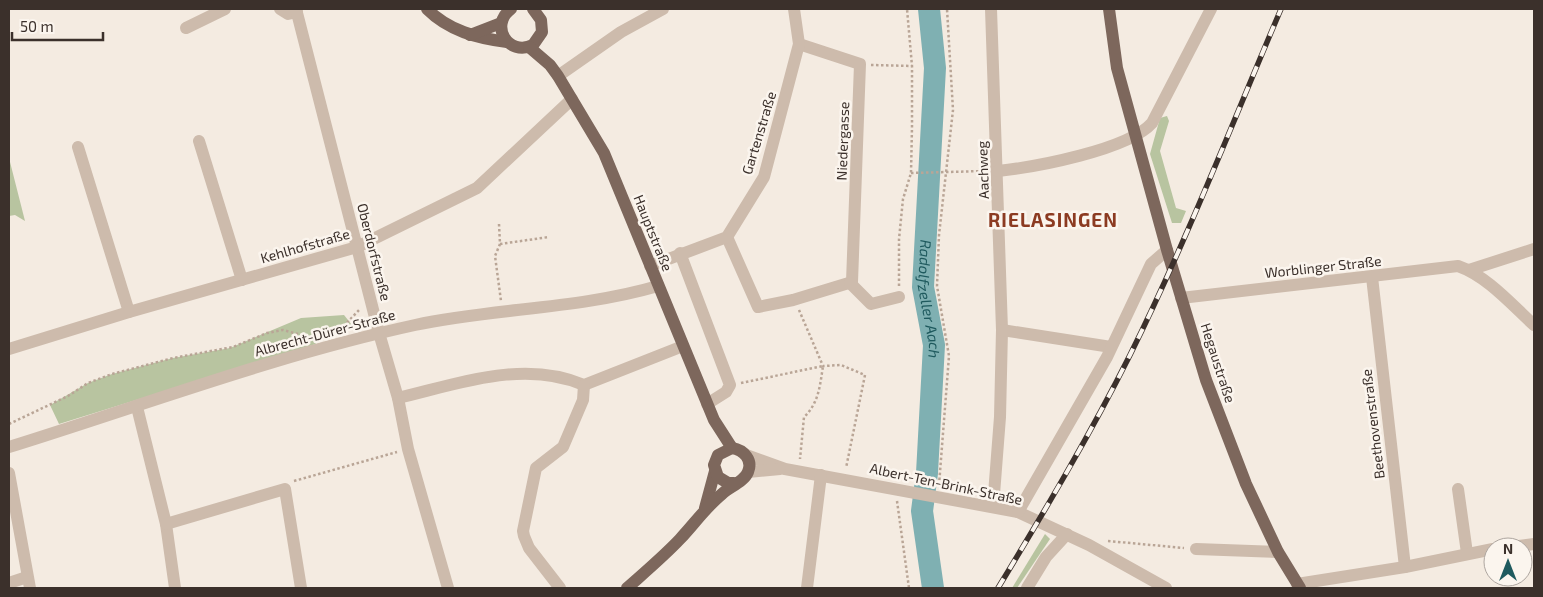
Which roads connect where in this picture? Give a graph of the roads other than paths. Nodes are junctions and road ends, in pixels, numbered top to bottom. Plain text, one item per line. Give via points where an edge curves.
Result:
1 (225, 9) edge
2 (280, 9) edge
3 (427, 9) edge
4 (511, 9) edge
5 (663, 9) edge
6 (794, 9) edge
7 (991, 9) edge
8 (1108, 9) edge
9 (1211, 9) edge
10 (297, 10) edge
11 (538, 11) edge
12 (501, 23) junction
13 (186, 28) dead end
14 (470, 35) junction
15 (541, 36) junction
16 (507, 42) junction
17 (800, 44) junction
18 (529, 46) junction
19 (550, 65) junction
20 (558, 76) junction
21 (572, 99) junction
22 (1136, 137) junction
23 (199, 141) dead end
24 (78, 147) dead end
25 (998, 171) junction
26 (727, 237) junction
27 (357, 247) junction
28 (1534, 249) edge
29 (1167, 250) junction
30 (680, 253) junction
31 (650, 266) junction
32 (1469, 270) junction
33 (1372, 277) junction
34 (242, 280) junction
35 (850, 282) junction
36 (658, 286) junction
37 (900, 297) road end
38 (1181, 298) junction
39 (129, 312) junction
40 (1534, 325) edge
41 (1002, 330) junction
42 (379, 333) junction
43 (683, 346) junction
44 (1111, 347) junction
45 (9, 349) edge
46 (584, 385) junction
47 (398, 398) junction
48 (707, 404) junction
49 (137, 406) junction
50 (714, 420) junction
51 (9, 447) edge
52 (732, 448) junction
53 (718, 455) junction
54 (746, 455) junction
55 (785, 469) junction
56 (715, 471) junction
57 (9, 472) edge
58 (748, 472) junction
59 (821, 475) junction
60 (734, 483) junction
61 (1458, 490) dead end
62 (993, 506) junction
63 (705, 508) junction
64 (1018, 512) junction
65 (166, 524) junction
66 (1067, 534) junction
67 (1196, 549) road end
68 (1483, 551) edge
69 (1278, 552) junction
70 (1467, 553) junction
71 (1405, 567) junction
72 (9, 583) edge
73 (29, 583) edge
74 (635, 586) edge
75 (1298, 586) edge
76 (176, 588) edge
77 (301, 588) edge
78 (448, 588) edge
79 (560, 588) edge
80 (807, 588) edge
81 (1028, 588) edge
82 (1166, 588) edge

1 - 13 street
2 - 10 street via 288,14
3 - 14 main road via 445,24
4 - 12 main road
5 - 20 street via 621,32
6 - 17 street, Gartenstraße
7 - 25 street, Aachweg
8 - 22 main road, Hegaustraße via 1117,68
9 - 22 street via 1152,123
10 - 27 street, Oberdorfstraße
11 - 15 main road, Hauptstraße
12 - 14 main road
12 - 16 main road
14 - 16 main road
15 - 18 main road
15 - 19 main road, Hauptstraße
16 - 18 main road via 515,47
17 - 26 street, Gartenstraße via 764,177
17 - 35 street, Niedergasse via 860,64
18 - 19 main road, Hauptstraße
19 - 20 main road, Hauptstraße
20 - 21 main road, Hauptstraße
21 - 27 street, Kehlhofstraße via 477,188
21 - 31 main road, Hauptstraße via 604,153
22 - 25 street via 1088,153
22 - 29 main road, Hegaustraße
23 - 34 street
24 - 39 street
25 - 41 street, Aachweg
26 - 30 street
26 - 35 street via 758,307
27 - 34 street, Kehlhofstraße
27 - 42 street, Oberdorfstraße
28 - 32 street, Worblinger Straße
29 - 38 main road, Hegaustraße
29 - 44 street via 1151,264
30 - 31 street
30 - 48 street via 730,385 726,392
31 - 36 main road, Hauptstraße
32 - 33 street, Worblinger Straße via 1446,266
32 - 40 street
33 - 38 street, Worblinger Straße
33 - 71 street, Beethovenstraße
34 - 39 street, Kehlhofstraße
35 - 37 street via 871,304
36 - 42 street, Albrecht-Dürer-Straße via 594,302 418,324
36 - 43 main road, Hauptstraße
38 - 69 main road, Hegaustraße via 1219,415
39 - 45 street, Kehlhofstraße
41 - 44 street
41 - 62 street, Aachweg
42 - 47 street, Oberdorfstraße
42 - 49 street, Albrecht-Dürer-Straße via 236,373
43 - 46 street
43 - 48 main road, Hauptstraße
44 - 64 street
46 - 47 street via 569,378 512,373
46 - 79 street via 582,400 563,447 536,468 523,531 529,548
47 - 78 street, Oberdorfstraße via 408,449
48 - 50 main road, Hauptstraße
49 - 51 street, Albrecht-Dürer-Straße
49 - 65 street
50 - 52 main road
50 - 53 main road
52 - 53 main road
52 - 54 main road
53 - 56 main road
54 - 55 street, Albert-Ten-Brink-Straße
54 - 58 main road
55 - 58 street, Albert-Ten-Brink-Straße
55 - 59 street, Albert-Ten-Brink-Straße
56 - 60 main road via 722,481
56 - 63 main road
57 - 73 street
58 - 60 main road
59 - 62 street, Albert-Ten-Brink-Straße
59 - 80 street
60 - 63 main road
61 - 70 street
62 - 64 street, Albert-Ten-Brink-Straße
63 - 74 main road
64 - 66 street, Albert-Ten-Brink-Straße
65 - 76 street
65 - 77 street via 286,489
66 - 81 street via 1046,557
66 - 82 street, Albert-Ten-Brink-Straße
67 - 69 street
68 - 70 street
69 - 75 main road, Hegaustraße
70 - 71 street
71 - 75 street
72 - 73 street

